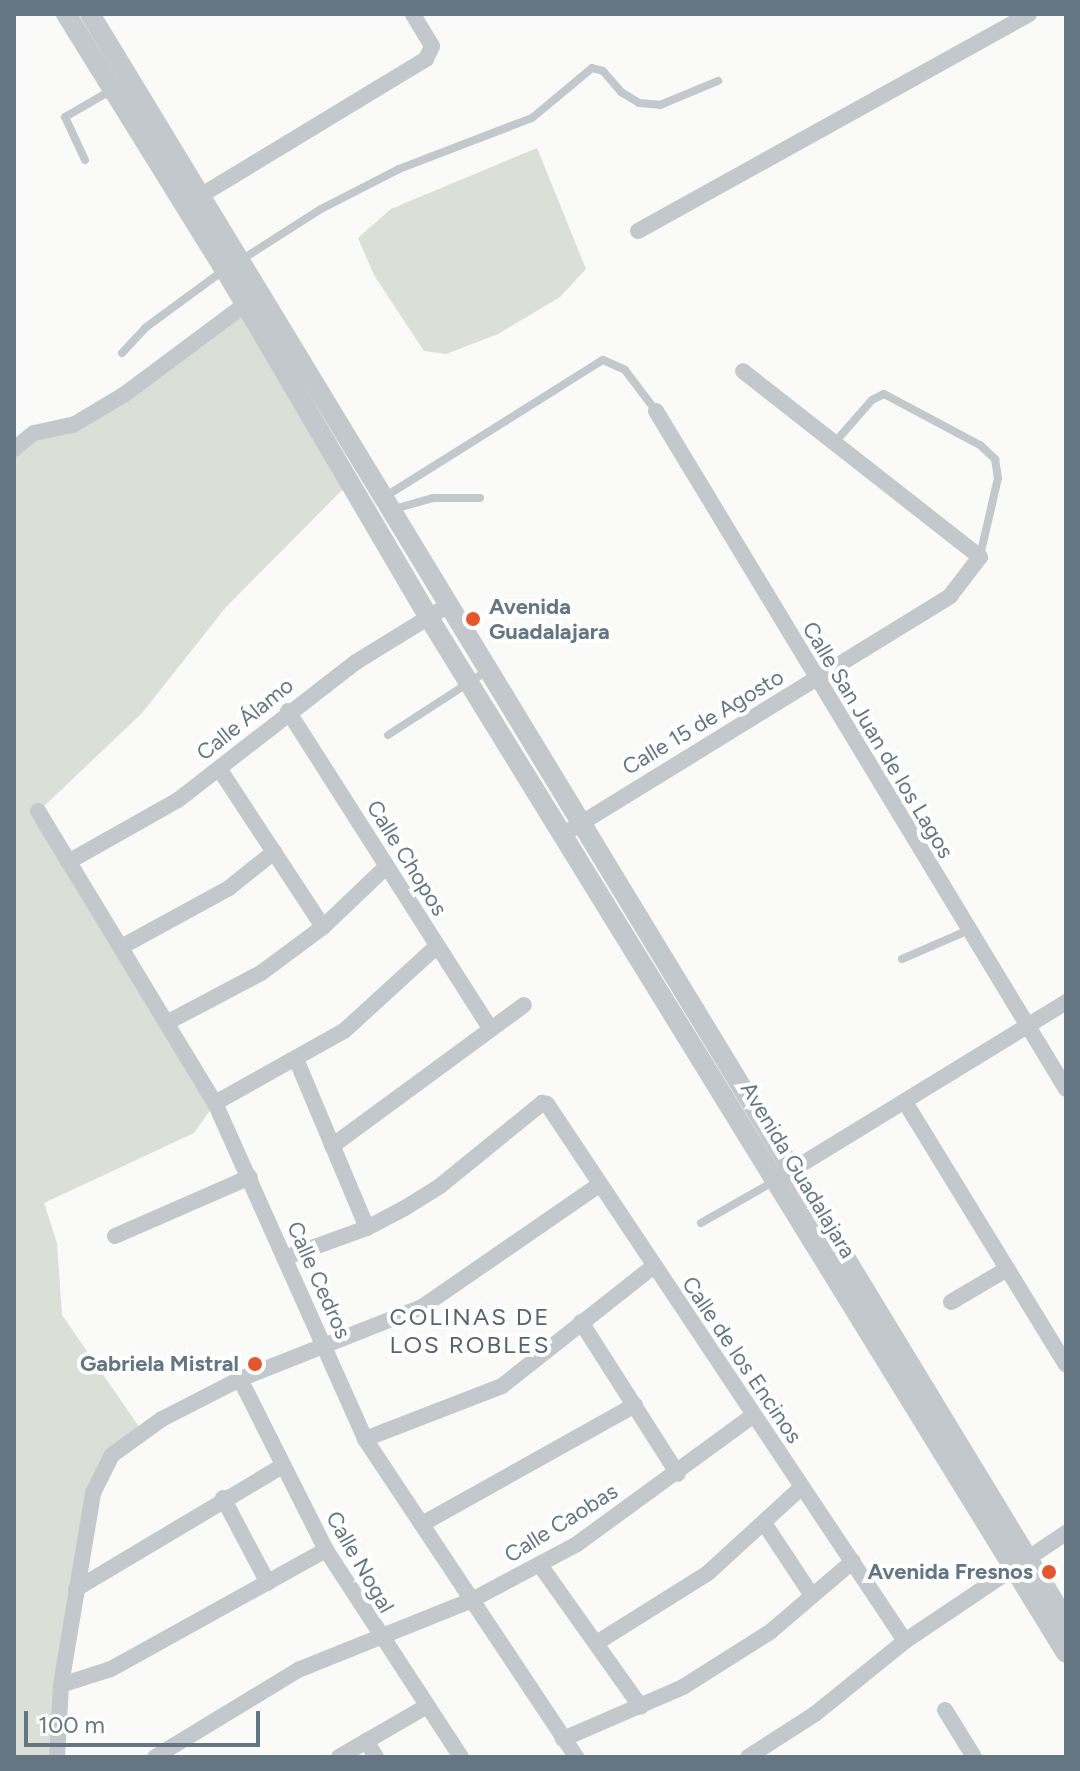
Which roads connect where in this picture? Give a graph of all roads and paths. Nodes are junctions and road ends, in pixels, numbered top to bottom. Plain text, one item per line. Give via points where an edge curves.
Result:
1 (66, 14) edge
2 (90, 14) edge
3 (413, 14) edge
4 (1029, 14) edge
5 (718, 81) dead end
6 (121, 85) junction
7 (85, 160) dead end
8 (193, 200) junction
9 (638, 231) dead end
10 (232, 266) junction
11 (252, 300) junction
12 (122, 353) dead end
13 (743, 371) dead end
14 (656, 411) joint
15 (836, 441) junction
16 (14, 449) edge
17 (480, 498) dead end
18 (386, 506) junction
19 (980, 557) junction
20 (447, 606) junction
21 (429, 618) junction
22 (488, 670) junction
23 (815, 679) junction
24 (468, 682) junction
25 (288, 711) junction
26 (512, 713) junction
27 (493, 723) junction
28 (388, 735) dead end
29 (220, 770) junction
30 (38, 811) dead end
31 (570, 829) junction
32 (274, 852) junction
33 (68, 862) junction
34 (387, 866) junction
35 (323, 927) junction
36 (969, 930) junction
37 (123, 946) junction
38 (436, 947) junction
39 (902, 959) dead end
40 (1066, 1002) edge
41 (524, 1005) dead end
42 (170, 1021) junction
43 (1027, 1026) junction
44 (490, 1028) junction
45 (296, 1059) junction
46 (1066, 1089) edge
47 (905, 1102) junction
48 (215, 1103) junction
49 (332, 1146) junction
50 (784, 1175) junction
51 (250, 1177) junction
52 (600, 1184) junction
53 (701, 1223) dead end
54 (367, 1228) junction
55 (115, 1236) dead end
56 (284, 1258) junction
57 (654, 1266) junction
58 (1007, 1269) junction
59 (951, 1302) dead end
60 (581, 1322) junction
61 (326, 1348) junction
62 (1066, 1365) edge
63 (240, 1379) junction
64 (635, 1405) junction
65 (751, 1417) junction
66 (365, 1439) junction
67 (282, 1466) junction
68 (678, 1474) junction
69 (802, 1487) junction
70 (223, 1498) junction
71 (764, 1523) junction
72 (422, 1524) junction
73 (1066, 1533) edge
74 (326, 1550) junction
75 (853, 1561) junction
76 (1020, 1562) junction
77 (540, 1565) junction
78 (268, 1583) junction
79 (76, 1589) junction
80 (811, 1594) junction
81 (470, 1601) junction
82 (1066, 1621) edge
83 (377, 1634) junction
84 (905, 1641) junction
85 (598, 1642) junction
86 (1066, 1653) edge
87 (61, 1685) junction
88 (427, 1706) junction
89 (641, 1707) junction
90 (945, 1710) dead end
91 (563, 1739) junction
92 (366, 1741) junction
93 (969, 1755) edge
94 (57, 1757) edge
95 (155, 1757) edge
96 (339, 1757) edge
97 (376, 1757) edge
98 (461, 1757) edge
99 (576, 1757) edge
100 (748, 1757) edge

1 - 6 street, Avenida Guadalajara
2 - 6 street, Avenida Guadalajara
3 - 8 street via 431,53
4 - 9 street
5 - 10 lane via 660,105 639,103 603,71 592,68 532,118 399,169 321,209
6 - 7 lane via 65,117
6 - 8 street, Avenida Guadalajara
8 - 10 street, Avenida Guadalajara
10 - 11 street, Avenida Guadalajara
10 - 12 lane via 145,328
11 - 16 street via 125,394 73,425 34,433
11 - 18 street, Avenida Guadalajara
11 - 21 street, Avenida Guadalajara
13 - 15 street
14 - 18 lane via 625,370 603,360
14 - 23 street, Calle San Juan de los Lagos
15 - 19 street
15 - 19 lane via 872,400 884,394 980,445 995,459 998,478
17 - 18 lane
18 - 20 street, Avenida Guadalajara
19 - 23 street, Calle 15 de Agosto via 950,596
20 - 21 street, Calle Álamo
20 - 22 street, Avenida Guadalajara
21 - 24 street, Avenida Guadalajara
21 - 25 street, Calle Álamo
22 - 24 lane
22 - 26 street, Avenida Guadalajara
23 - 31 street, Calle 15 de Agosto
23 - 36 street, Calle San Juan de los Lagos
24 - 27 street, Avenida Guadalajara
24 - 28 lane
25 - 29 street, Calle Álamo
25 - 34 street, Calle Chopos
26 - 27 street
26 - 31 street, Avenida Guadalajara
27 - 31 street, Avenida Guadalajara
29 - 32 street
29 - 33 street, Calle Álamo
30 - 33 street, Calle Cedros
31 - 50 street, Avenida Guadalajara
32 - 35 street
32 - 37 street via 229,888
33 - 37 street, Calle Cedros
34 - 35 street
34 - 38 street, Calle Chopos
35 - 42 street via 261,973
36 - 39 lane
36 - 43 street, Calle San Juan de los Lagos
37 - 42 street, Calle Cedros
38 - 44 street, Calle Chopos
38 - 45 street via 344,1031
40 - 43 street
41 - 44 street
42 - 48 street, Calle Cedros
43 - 46 street, Calle San Juan de los Lagos
43 - 47 street
44 - 49 street
45 - 48 street
45 - 49 street
47 - 50 street
47 - 58 street
48 - 51 street, Calle Cedros
49 - 54 street
50 - 53 lane
50 - 76 street, Avenida Guadalajara
51 - 55 street
51 - 56 street, Calle Cedros
52 - 54 street, Calle de los Encinos via 545,1103 440,1186
52 - 57 street, Calle de los Encinos
52 - 61 street via 435,1300
54 - 56 street
56 - 61 street, Calle Cedros
57 - 60 street
57 - 65 street, Calle de los Encinos
58 - 59 street
58 - 62 street
60 - 64 street
60 - 66 street via 502,1386
61 - 63 street
61 - 66 street, Calle Cedros
63 - 67 street, Calle Nogal
63 - 79 street via 142,1431 105,1465 93,1493
64 - 68 street
64 - 72 street
65 - 68 street, Calle Caobas
65 - 69 street, Calle de los Encinos
66 - 72 street, Calle Cedros
67 - 70 street
67 - 74 street, Calle Nogal
68 - 77 street, Calle Caobas
69 - 71 street
69 - 75 street, Calle de los Encinos
70 - 78 street
70 - 79 street
71 - 80 street
71 - 85 street via 708,1573
72 - 81 street, Calle Cedros
73 - 76 street
74 - 78 street
74 - 83 street, Calle Nogal
75 - 80 street
75 - 84 street, Calle de los Encinos
76 - 82 street, Avenida Guadalajara
76 - 84 street
76 - 86 street, Avenida Guadalajara
77 - 81 street, Calle Caobas
77 - 85 street
78 - 87 street via 111,1669
79 - 87 street
80 - 89 street via 770,1632
81 - 83 street, Calle Caobas
81 - 91 street, Calle Cedros
83 - 88 street, Calle Nogal
83 - 95 street, Calle Caobas via 298,1670
84 - 100 street via 815,1714
85 - 89 street
87 - 94 street
88 - 92 street
88 - 98 street, Calle Nogal
89 - 91 street
90 - 93 street
91 - 99 street, Calle Cedros
92 - 96 street
92 - 97 street

